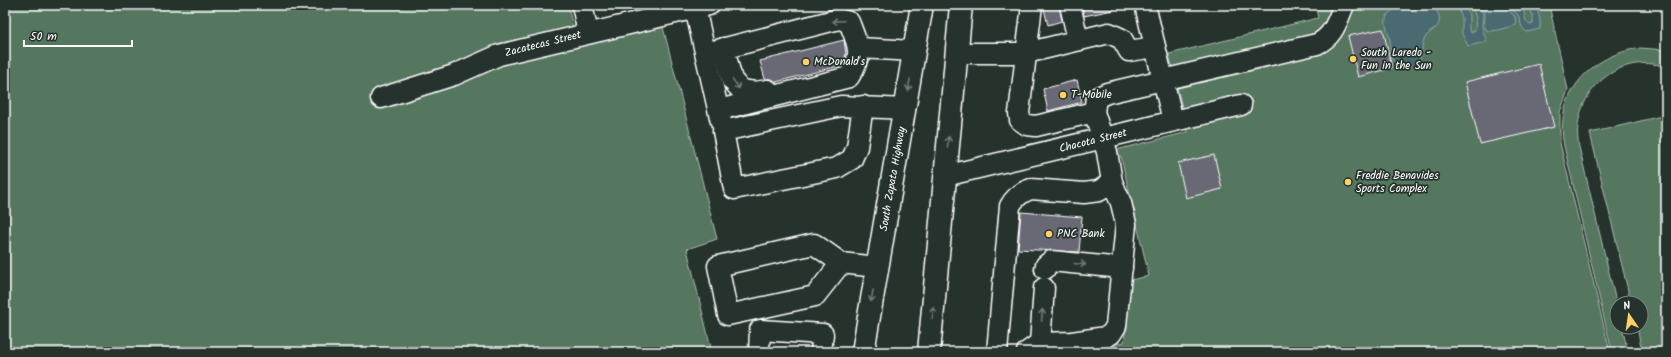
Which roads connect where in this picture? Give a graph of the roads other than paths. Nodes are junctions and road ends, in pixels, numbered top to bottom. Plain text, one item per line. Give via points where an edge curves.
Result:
1 (582, 5) edge
2 (922, 5) edge
3 (961, 5) edge
4 (1032, 5) edge
5 (1070, 5) edge
6 (1145, 5) edge
7 (1344, 5) edge
8 (702, 7) edge
9 (588, 33) junction
10 (1078, 40) junction
11 (1155, 47) junction
12 (858, 48) junction
13 (715, 50) junction
14 (914, 51) junction
15 (957, 52) junction
16 (1026, 53) junction
17 (855, 68) junction
18 (1163, 80) junction
19 (381, 98) dead end
20 (1241, 105) dead end
21 (863, 106) junction
22 (905, 109) junction
23 (719, 110) junction
24 (1094, 112) junction
25 (1173, 121) junction
26 (723, 131) junction
27 (1101, 139) junction
28 (945, 176) junction
29 (1112, 182) junction
30 (840, 263) junction
31 (877, 267) junction
32 (1122, 268) junction
33 (1034, 347) edge
34 (759, 352) edge
35 (821, 352) edge
36 (863, 352) edge
37 (929, 352) edge
38 (997, 352) edge

1 - 9 street
2 - 14 main road, South Zapata Highway
3 - 15 main road
4 - 16 street
5 - 10 street
6 - 11 street
7 - 18 street via 1332,32 1326,40 1317,44
8 - 9 street, Zacatecas Street
8 - 13 street
9 - 19 street, Zacatecas Street via 499,55 454,75
10 - 11 street via 1109,32 1122,39 1129,51
10 - 16 street
11 - 18 street
12 -> 13 street via 849,22 839,19
12 - 14 street
12 - 17 street via 859,59
13 -> 17 street via 732,80 741,90 755,92
13 - 23 street
14 -> 22 main road, South Zapata Highway
15 - 16 street
28 -> 15 main road
16 - 24 street via 1020,120 1027,125 1036,126
17 - 23 street via 849,77
18 - 24 street via 1096,98
18 - 25 street
20 - 25 street, Chacota Street
21 - 22 street
21 - 26 street via 841,106
21 - 26 street via 857,147 852,159 837,168 734,189
22 - 31 main road, South Zapata Highway
23 - 26 street
24 - 27 street
25 - 27 street, Chacota Street
27 - 28 street, Chacota Street
27 - 29 street via 1107,152
37 -> 28 main road
29 - 32 street via 1126,224
29 - 38 street via 1099,190 1084,193 1031,189 1014,198 1010,206
30 - 30 street via 814,244 718,266 728,315 815,296
30 - 31 street
31 -> 36 main road, South Zapata Highway
32 - 33 street via 1119,312 1111,334 1096,340
33 -> 32 street via 1046,265 1051,261
34 - 35 street via 760,330 823,334

